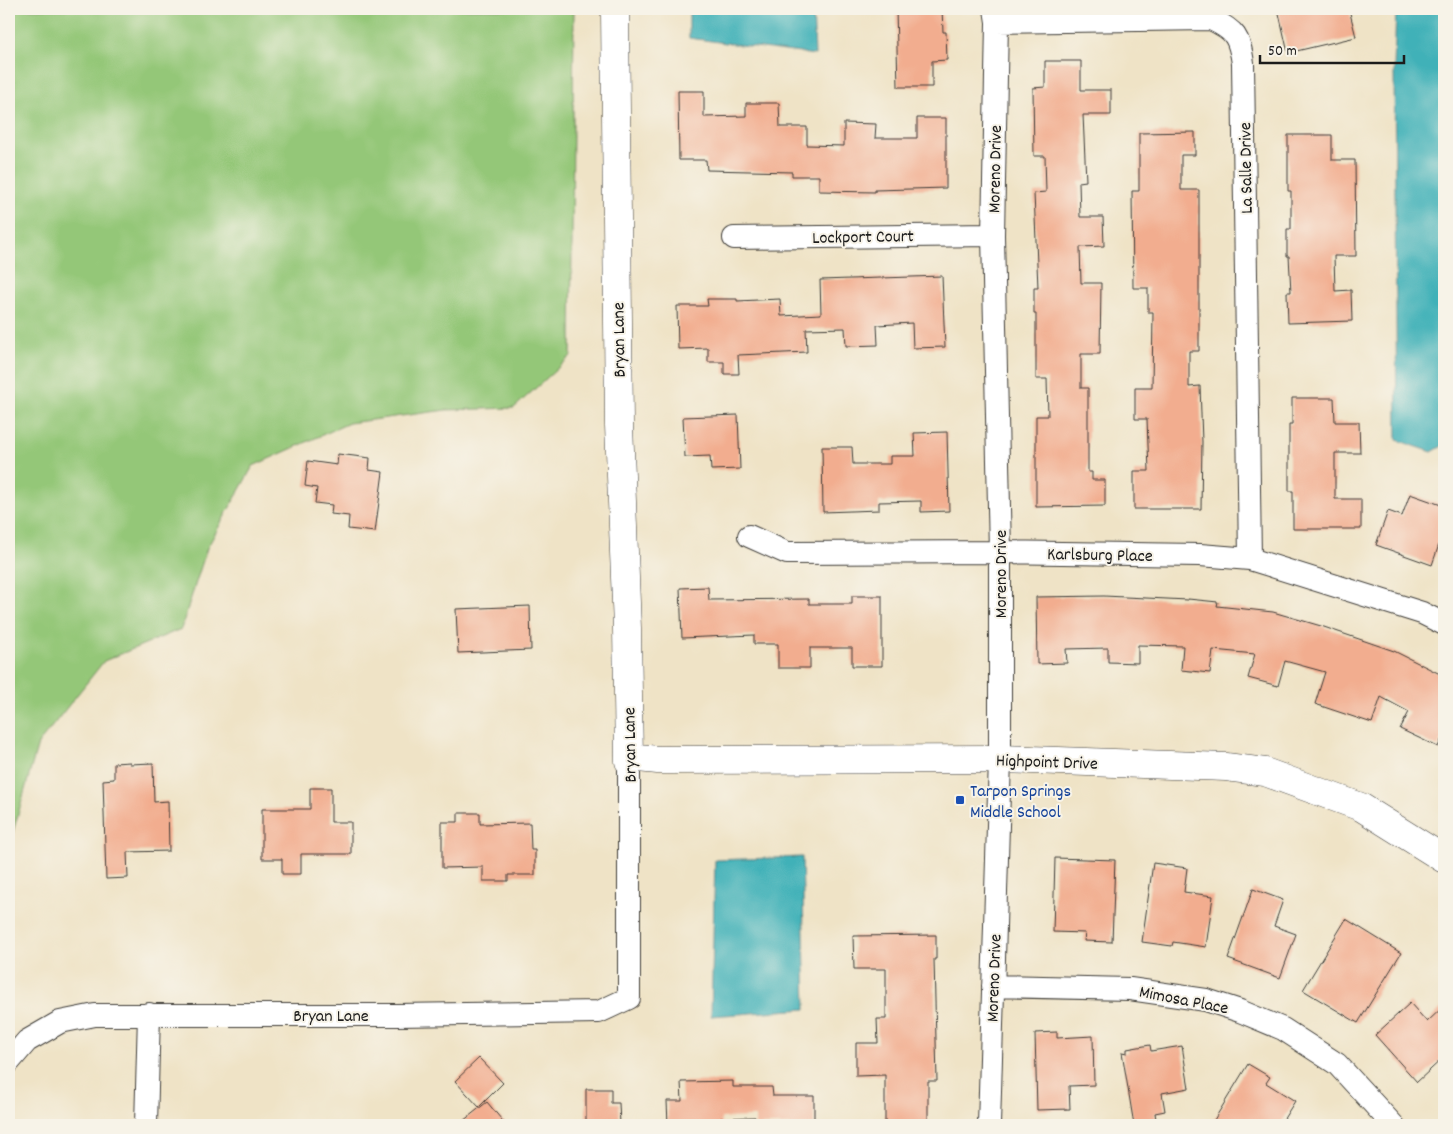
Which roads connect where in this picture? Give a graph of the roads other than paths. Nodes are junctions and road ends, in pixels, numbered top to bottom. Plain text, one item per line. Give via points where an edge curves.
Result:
1 (615, 9) edge
2 (996, 15) edge
3 (993, 235) junction
4 (734, 238) dead end
5 (750, 536) dead end
6 (1000, 552) junction
7 (1250, 560) junction
8 (1444, 624) edge
9 (1000, 759) junction
10 (629, 762) junction
11 (1444, 859) edge
12 (993, 986) junction
13 (149, 1014) junction
14 (9, 1062) edge
15 (146, 1125) edge
16 (989, 1125) edge
17 (1393, 1125) edge

1 - 10 street, Bryan Lane via 619,425
2 - 3 street, Moreno Drive
2 - 7 street, La Salle Drive via 1212,19 1233,31 1240,46 1243,63
3 - 4 street, Lockport Court
3 - 6 street, Moreno Drive
5 - 6 street, Karlsburg Place via 787,553
6 - 7 street, Karlsburg Place via 1200,555
6 - 9 street, Moreno Drive
7 - 8 street, Karlsburg Place via 1422,613
9 - 10 street, Highpoint Drive via 638,758
9 - 11 street, Highpoint Drive via 1226,767 1265,772 1361,807
9 - 12 street, Moreno Drive
10 - 13 street, Bryan Lane via 629,998 599,1012
12 - 16 street, Moreno Drive
12 - 17 street, Mimosa Place via 1130,989 1206,1000 1240,1010 1283,1029 1337,1064
13 - 14 street, Bryan Lane via 95,1015 60,1022 27,1041
13 - 15 street

